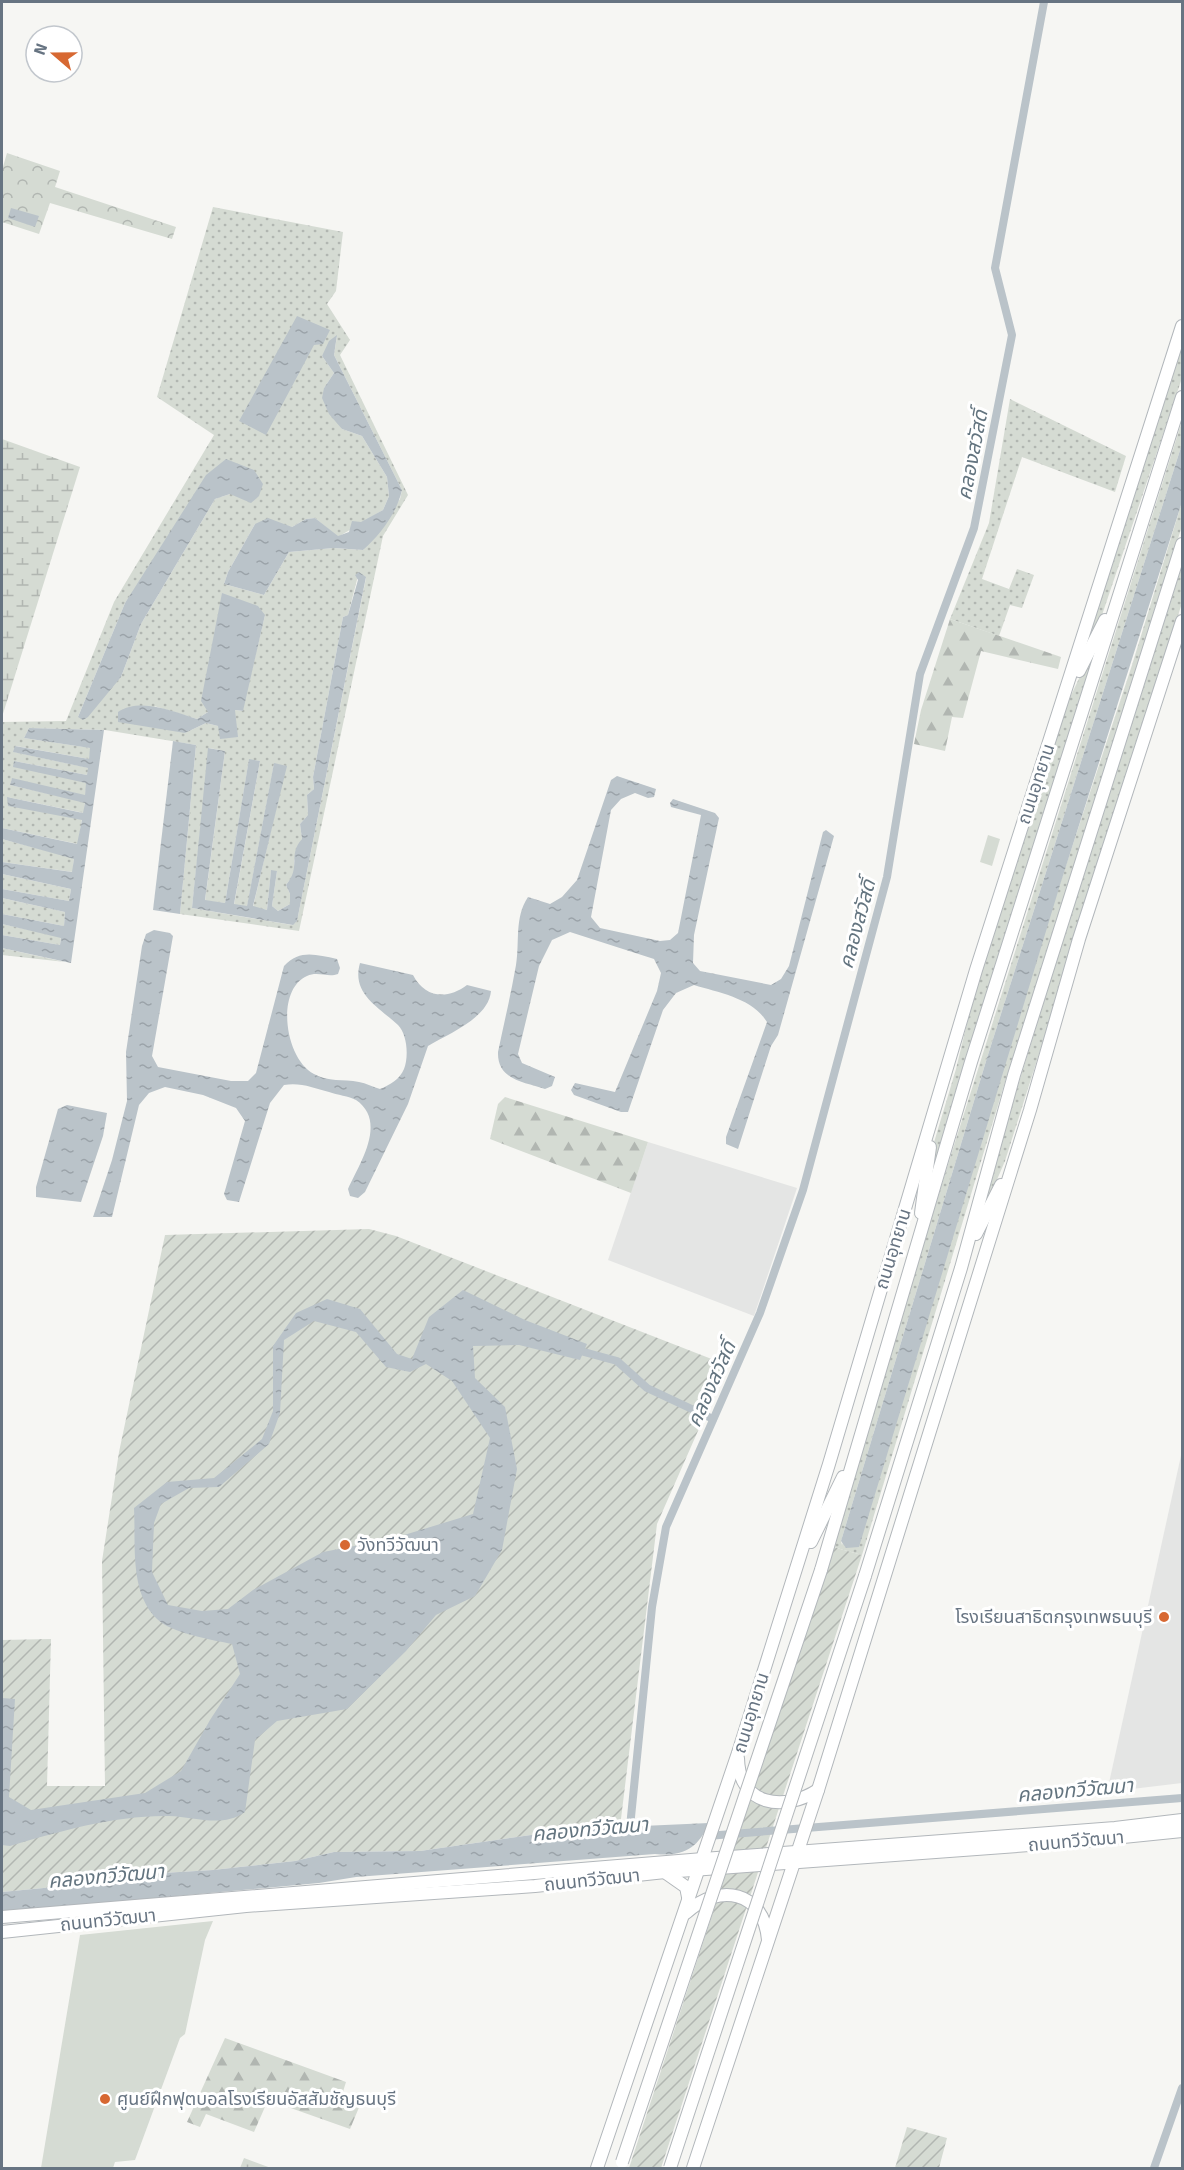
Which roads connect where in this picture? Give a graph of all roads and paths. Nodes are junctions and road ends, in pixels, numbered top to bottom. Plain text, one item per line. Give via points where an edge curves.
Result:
1 (1182, 327) edge
2 (1182, 396) edge
3 (1182, 544) edge
4 (1121, 590) junction
5 (1182, 621) edge
6 (1063, 701) junction
7 (932, 1118) junction
8 (1014, 1164) junction
9 (920, 1233) junction
10 (961, 1268) junction
11 (860, 1444) junction
12 (794, 1576) junction
13 (738, 1754) junction
14 (816, 1796) junction
15 (1182, 1820) edge
16 (1182, 1831) edge
17 (797, 1853) junction
18 (703, 1860) junction
19 (774, 1863) junction
20 (665, 1872) junction
21 (534, 1873) junction
22 (535, 1886) junction
23 (786, 1889) junction
24 (331, 1895) junction
25 (687, 1908) junction
26 (123, 1912) junction
27 (2, 1917) edge
28 (2, 1932) edge
29 (769, 1942) junction
30 (621, 2165) edge
31 (597, 2169) edge
32 (670, 2169) edge
33 (693, 2169) edge

1 - 6 main road, ถนนอุทยาน
2 - 4 main road, ถนนอุทยาน
3 - 10 main road via 1014,1075
4 - 6 main road
4 - 9 main road, ถนนอุทยาน
5 - 8 main road via 1079,939
6 - 7 main road, ถนนอุทยาน
7 - 9 main road
7 - 12 main road, ถนนอุทยาน
8 - 10 main road
8 - 14 main road
9 - 11 main road, ถนนอุทยาน
10 - 32 main road, bridge via 865,1576
11 - 12 main road
11 - 30 main road, ถนนอุทยาน, bridge
12 - 13 main road, ถนนอุทยาน
13 - 14 main road via 744,1782 770,1803 798,1802
13 - 18 main road, ถนนอุทยาน
14 - 17 main road
15 - 17 main road, ถนนทวีวัฒนา
16 - 17 main road, ถนนทวีวัฒนา via 1101,1840
17 - 18 main road, ถนนทวีวัฒนา
17 - 19 main road, ถนนทวีวัฒนา
17 - 23 main road
18 - 19 main road, ถนนทวีวัฒนา
18 - 20 main road, ถนนทวีวัฒนา
18 - 21 main road, ถนนทวีวัฒนา
18 - 25 main road, ถนนอุทยาน
19 - 23 main road
20 - 22 main road, ถนนทวีวัฒนา
20 - 25 main road via 686,1887
21 - 22 main road
21 - 24 main road, ถนนทวีวัฒนา
22 - 24 main road, ถนนทวีวัฒนา
23 - 29 main road
24 - 26 main road, ถนนทวีวัฒนา
25 - 29 main road via 708,1897 733,1895 745,1899 756,1908
25 - 31 main road, ถนนอุทยาน
26 - 27 main road, ถนนทวีวัฒนา
26 - 28 main road, ถนนทวีวัฒนา
29 - 33 main road

